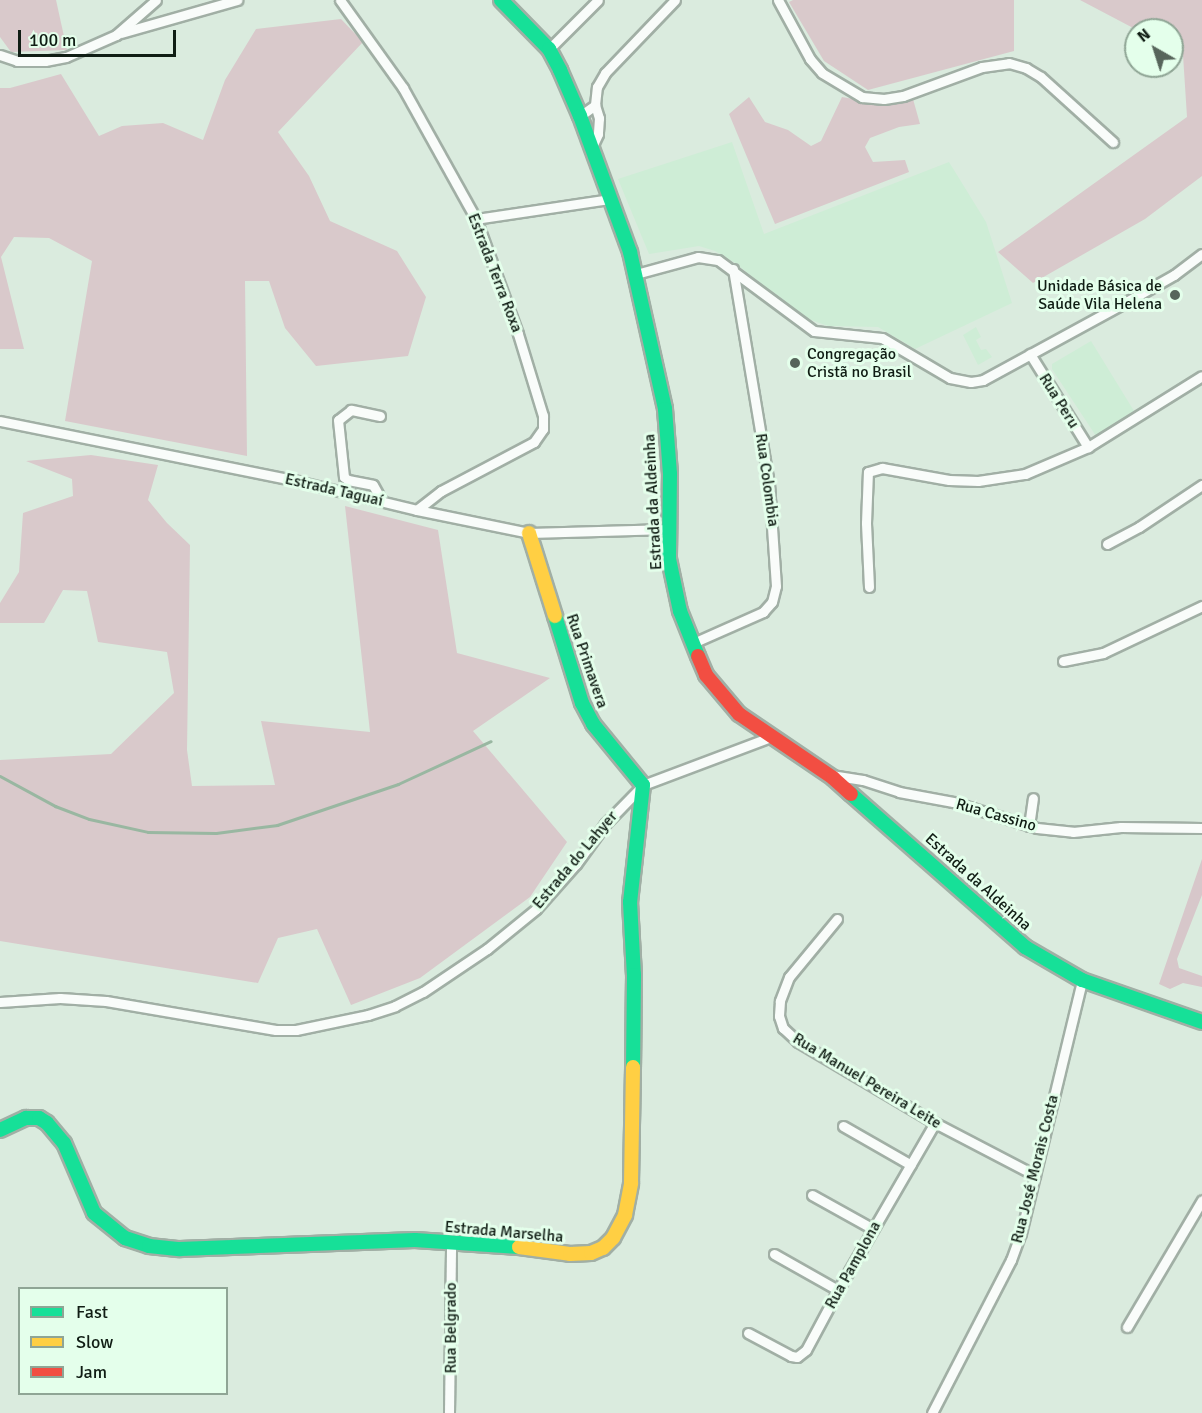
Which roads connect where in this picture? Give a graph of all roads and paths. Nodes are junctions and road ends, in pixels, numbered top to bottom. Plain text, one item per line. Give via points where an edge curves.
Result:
1 (156, 0) edge
2 (237, 0) edge
3 (340, 0) edge
4 (501, 0) edge
5 (579, 0) edge
6 (598, 0) edge
7 (675, 0) edge
8 (778, 0) edge
9 (585, 10) junction
10 (116, 34) junction
11 (549, 49) junction
12 (0, 55) edge
13 (595, 105) junction
14 (580, 116) junction
15 (1113, 142) dead end
16 (592, 147) junction
17 (610, 199) junction
18 (476, 219) junction
19 (1202, 254) edge
20 (733, 269) junction
21 (636, 274) junction
22 (1030, 354) junction
23 (1202, 376) edge
24 (380, 416) dead end
25 (0, 421) edge
26 (1088, 447) junction
27 (1202, 485) edge
28 (382, 501) junction
29 (417, 510) junction
30 (669, 529) junction
31 (529, 533) junction
32 (1107, 544) dead end
33 (869, 587) dead end
34 (1202, 606) edge
35 (693, 643) junction
36 (1064, 662) dead end
37 (771, 737) junction
38 (829, 775) junction
39 (643, 785) junction
40 (1033, 798) dead end
41 (1029, 826) junction
42 (1202, 828) edge
43 (837, 919) dead end
44 (1082, 980) junction
45 (0, 1002) edge
46 (1202, 1022) edge
47 (935, 1123) junction
48 (843, 1126) dead end
49 (0, 1130) edge
50 (911, 1165) junction
51 (1035, 1175) junction
52 (812, 1195) dead end
53 (1202, 1200) edge
54 (873, 1229) junction
55 (451, 1243) junction
56 (774, 1254) dead end
57 (838, 1290) junction
58 (1127, 1327) dead end
59 (748, 1333) dead end
60 (449, 1413) edge
61 (932, 1413) edge

1 - 10 street
2 - 10 street
3 - 18 street, Estrada Terra Roxa via 404,88
4 - 11 street, Estrada da Aldeinha
5 - 9 street
6 - 9 street
7 - 13 street via 605,73 597,87
8 - 15 street via 822,74 862,97 903,96 982,67 1009,63 1026,68 1058,90
9 - 11 street
10 - 12 street via 66,57 45,61 17,61
11 - 14 street, Estrada da Aldeinha
13 - 14 street
13 - 16 street via 598,134
14 - 16 street, Estrada da Aldeinha
16 - 17 street, Estrada da Aldeinha
17 - 18 street
17 - 21 street, Estrada da Aldeinha
18 - 29 street, Estrada Terra Roxa via 540,403 543,429 534,442 441,491
19 - 22 street via 1174,275
20 - 21 street via 718,260 698,257
20 - 22 street via 814,331 882,338 950,378 983,380
20 - 35 street, Rua Colombia via 769,484 776,585 772,602 763,612
21 - 30 street, Estrada da Aldeinha via 665,409
22 - 26 street, Rua Peru
23 - 26 street
24 - 28 street via 351,410 338,420 344,477 373,485
25 - 28 street, Estrada Taguaí
26 - 33 street via 1024,474 990,481 949,480 882,468 868,472
27 - 32 street
28 - 29 street, Estrada Taguaí
29 - 31 street, Estrada Taguaí
30 - 31 street, Estrada Taguaí
30 - 35 street, Estrada da Aldeinha via 669,559 680,611
31 - 39 street, Rua Primavera via 582,703 593,724
34 - 36 street via 1103,653
35 - 37 street, Estrada da Aldeinha via 706,675 723,697
37 - 38 street, Estrada da Aldeinha
37 - 39 street, Estrada do Lahyer
38 - 41 street, Rua Cassino via 953,802
38 - 44 street, Estrada da Aldeinha via 1025,947
39 - 45 street, Estrada do Lahyer via 605,824 536,909 488,950 395,1006 296,1030 276,1030 106,1001 60,998
39 - 55 street, Estrada Marselha via 630,902 634,975 631,1183 625,1215 613,1238 591,1253 562,1254 494,1244
40 - 41 street
41 - 42 street, Rua Cassino via 1073,832 1121,827
43 - 47 street, Rua Manuel Pereira Leite via 786,983 779,1009 783,1028 798,1042
44 - 46 street, Estrada da Aldeinha
44 - 51 street, Rua José Morais Costa
47 - 50 street, Rua Pamplona
47 - 51 street, Rua Manuel Pereira Leite
48 - 50 street
49 - 55 street, Estrada Marselha via 26,1118 39,1118 47,1123 64,1143 94,1213 125,1238 149,1246 180,1249 415,1240
50 - 54 street, Rua Pamplona
51 - 61 street, Rua José Morais Costa via 1011,1260
52 - 54 street
53 - 58 street
54 - 57 street, Rua Pamplona
55 - 60 street, Rua Belgrado
56 - 57 street
57 - 59 street, Rua Pamplona via 802,1355 791,1356

